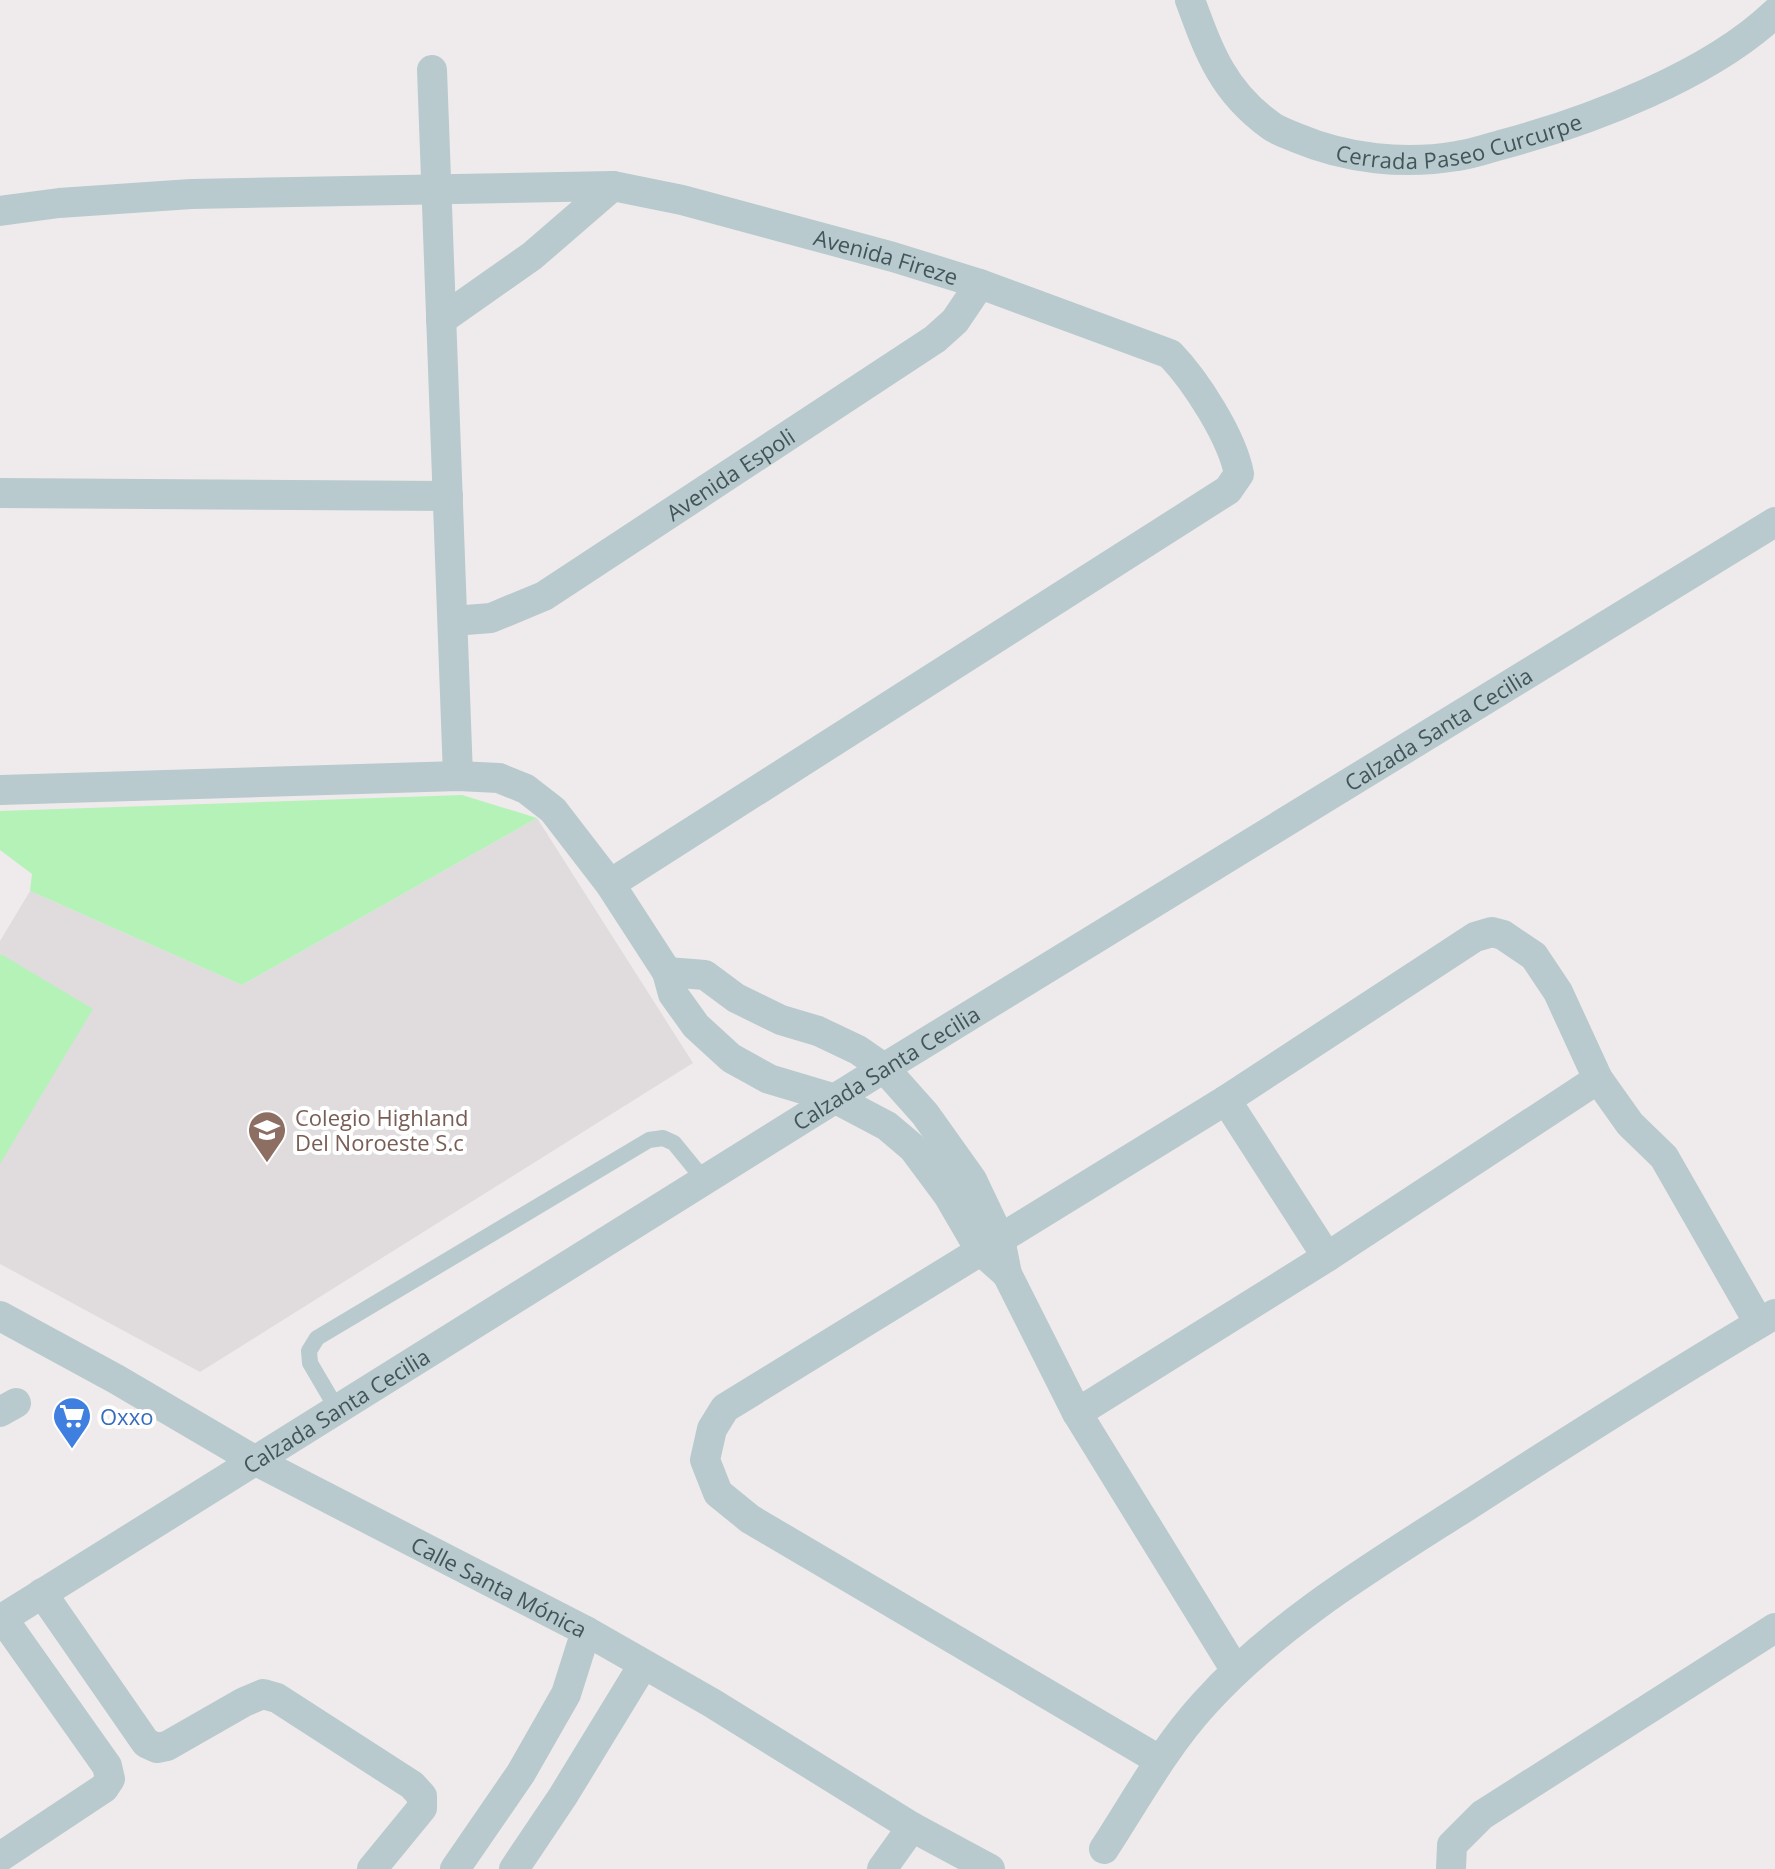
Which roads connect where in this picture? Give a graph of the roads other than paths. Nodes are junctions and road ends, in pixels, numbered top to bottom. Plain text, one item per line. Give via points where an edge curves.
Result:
1 (1190, 0) edge
2 (1775, 13) edge
3 (432, 70) dead end
4 (613, 186) junction
5 (437, 189) junction
6 (0, 211) edge
7 (980, 284) junction
8 (441, 320) junction
9 (0, 493) edge
10 (448, 496) junction
11 (1775, 522) edge
12 (453, 621) junction
13 (458, 776) junction
14 (0, 790) edge
15 (610, 884) junction
16 (667, 972) junction
17 (884, 1068) junction
18 (1598, 1079) junction
19 (836, 1099) junction
20 (1226, 1100) junction
21 (705, 1181) junction
22 (990, 1245) junction
23 (1327, 1257) junction
24 (0, 1316) edge
25 (1767, 1319) edge
26 (337, 1409) junction
27 (1077, 1413) junction
28 (254, 1460) junction
29 (42, 1593) junction
30 (1, 1620) edge
31 (1775, 1628) edge
32 (586, 1631) junction
33 (643, 1665) junction
34 (1236, 1671) junction
35 (1159, 1760) junction
36 (521, 1773) junction
37 (563, 1796) junction
38 (912, 1827) junction
39 (1104, 1849) dead end
40 (0, 1857) edge
41 (464, 1866) edge
42 (372, 1869) edge
43 (514, 1869) edge
44 (882, 1869) edge
45 (990, 1869) edge
46 (1451, 1869) edge

1 - 2 street, Cerrada Paseo Curcurpe via 1208,50 1235,95 1272,127 1325,150 1381,160 1457,156 1561,128 1681,76 1754,33
3 - 5 street
4 - 5 street, Avenida Fireze
4 - 7 street, Avenida Fireze via 682,200
4 - 8 street via 532,256
5 - 6 street, Avenida Fireze via 191,194
5 - 8 street
7 - 12 street, Avenida Espoli via 955,321 935,339 544,596 491,618
7 - 15 street, Avenida Fireze via 1170,354 1187,371 1235,453 1239,474 1228,490
8 - 10 street
9 - 10 street
10 - 12 street
11 - 17 street, Calzada Santa Cecilia
12 - 13 street
13 - 14 street
13 - 15 street via 499,778 526,789 553,810
15 - 16 street
16 - 17 street via 705,975 736,998 841,1040
16 - 19 street via 673,994 696,1026 731,1058 769,1079
17 - 19 street, Calzada Santa Cecilia
17 - 22 street via 972,1180
18 - 20 street via 1558,992 1534,956 1492,932 1475,937
18 - 23 street
18 - 25 street via 1630,1124 1664,1157
19 - 21 street, Calzada Santa Cecilia
19 - 22 street via 887,1126 913,1148
20 - 22 street
20 - 23 street
21 - 26 street, Calzada Santa Cecilia
21 - 26 lane via 674,1143 649,1140 317,1338 309,1351 310,1363
22 - 27 street
22 - 35 street via 725,1408 712,1429 705,1460 718,1493 750,1519
23 - 27 street
24 - 28 street, Calle Santa Mónica
25 - 34 street via 1338,1588
26 - 28 street, Calzada Santa Cecilia
27 - 34 street
28 - 29 street, Calzada Santa Cecilia
28 - 32 street, Calle Santa Mónica
29 - 30 street, Calzada Santa Cecilia
29 - 42 street via 146,1743 167,1746 263,1694 412,1785 422,1796 422,1808
30 - 40 street via 107,1766 110,1779
31 - 46 street via 1482,1815 1452,1845
32 - 33 street, Calle Santa Mónica
32 - 36 street via 566,1694
33 - 37 street
33 - 38 street, Calle Santa Mónica
34 - 35 street
35 - 39 street
36 - 37 street
36 - 41 street
37 - 43 street
38 - 44 street
38 - 45 street, Calle Santa Mónica

